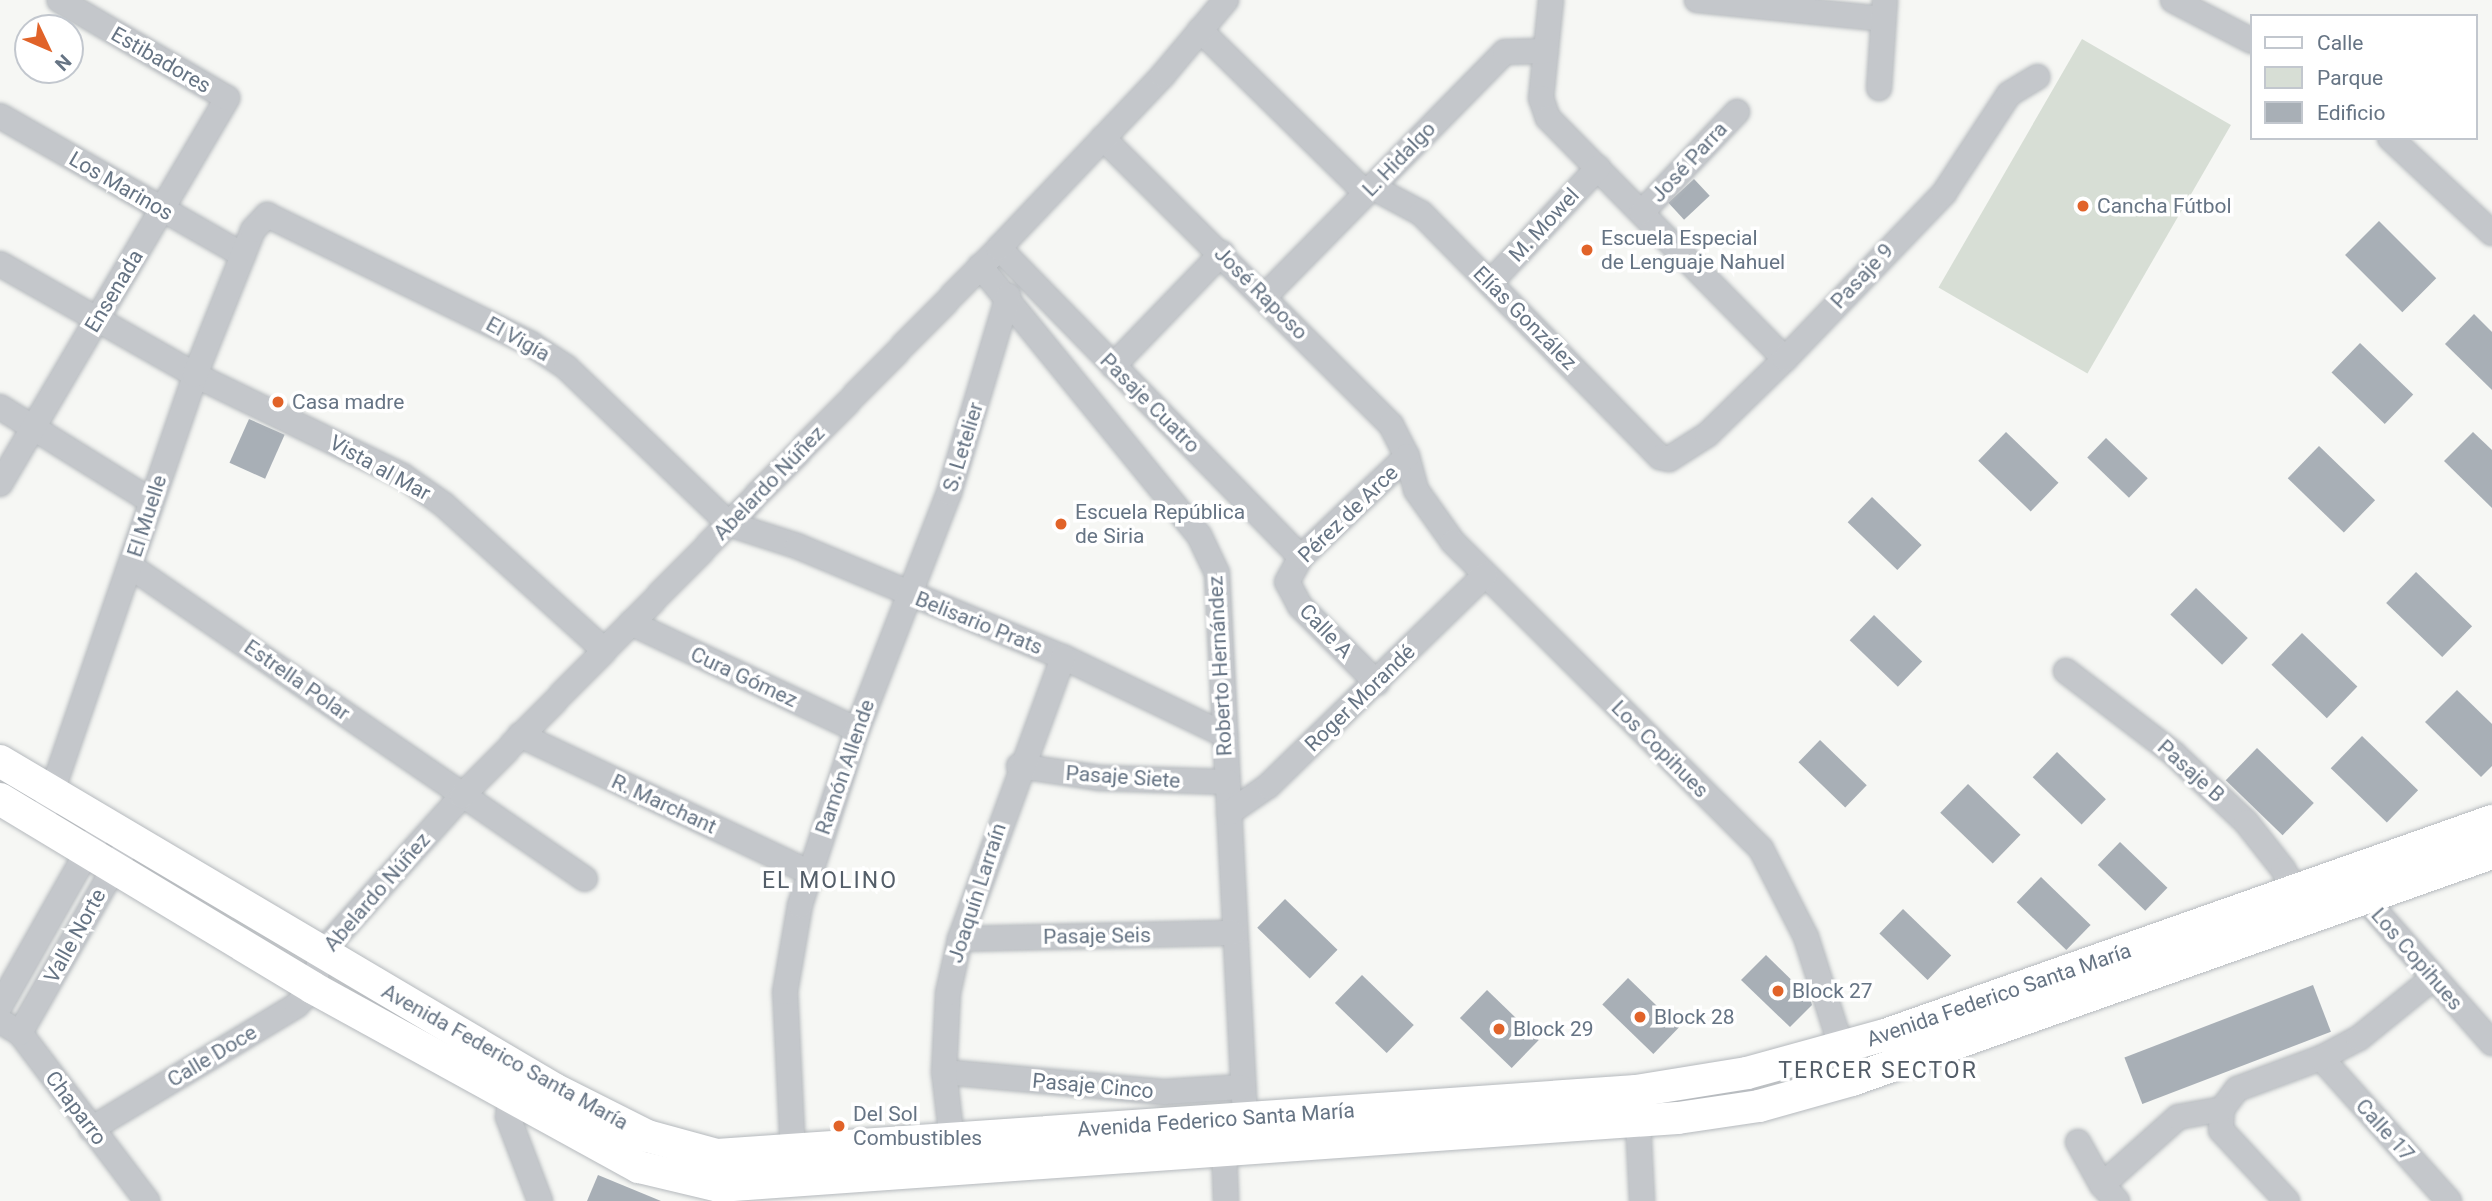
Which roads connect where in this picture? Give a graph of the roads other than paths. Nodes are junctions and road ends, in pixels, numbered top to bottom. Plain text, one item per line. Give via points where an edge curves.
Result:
1 (59, 0) edge
2 (1226, 0) edge
3 (1551, 0) edge
4 (1711, 0) edge
5 (2173, 0) edge
6 (1884, 10) edge
7 (1200, 30) junction
8 (2250, 40) edge
9 (1546, 51) junction
10 (2036, 77) dead end
11 (1879, 88) dead end
12 (227, 98) joint
13 (1737, 112) dead end
14 (0, 116) edge
15 (1104, 138) junction
16 (2392, 140) edge
17 (1598, 168) junction
18 (1369, 190) junction
19 (162, 210) junction
20 (1642, 212) junction
21 (267, 215) joint
22 (2492, 233) edge
23 (999, 248) junction
24 (1222, 253) junction
25 (243, 255) junction
26 (0, 264) edge
27 (980, 266) junction
28 (1490, 283) junction
29 (1008, 296) junction
30 (1265, 296) junction
31 (95, 322) junction
32 (1785, 359) junction
33 (1113, 366) junction
34 (195, 375) junction
35 (0, 407) edge
36 (33, 428) junction
37 (1408, 456) junction
38 (1669, 459) joint
39 (0, 484) edge
40 (151, 501) junction
41 (729, 524) junction
42 (1295, 564) junction
43 (130, 566) junction
44 (1485, 575) junction
45 (910, 595) junction
46 (631, 623) junction
47 (604, 650) junction
48 (1063, 657) junction
49 (2066, 671) dead end
50 (1377, 683) junction
51 (857, 730) junction
52 (1224, 735) junction
53 (520, 736) junction
54 (0, 761) edge
55 (1019, 766) junction
56 (1227, 782) junction
57 (54, 793) junction
58 (462, 796) junction
59 (0, 799) edge
60 (1229, 813) junction
61 (38, 821) junction
62 (2492, 821) edge
63 (103, 823) junction
64 (87, 850) junction
65 (122, 853) junction
66 (2492, 853) edge
67 (2355, 869) junction
68 (808, 872) junction
69 (585, 879) dead end
70 (2295, 891) junction
71 (2365, 900) junction
72 (1233, 933) junction
73 (960, 939) junction
74 (317, 969) junction
75 (2433, 978) junction
76 (0, 1006) edge
77 (10, 1027) edge
78 (2492, 1042) edge
79 (1840, 1050) junction
80 (2320, 1058) junction
81 (944, 1072) junction
82 (1852, 1080) junction
83 (1241, 1087) junction
84 (511, 1097) junction
85 (1637, 1106) junction
86 (2222, 1109) junction
87 (90, 1129) junction
88 (1239, 1137) junction
89 (952, 1139) junction
90 (2078, 1142) dead end
91 (793, 1153) junction
92 (716, 1155) junction
93 (721, 1193) edge
94 (2110, 1193) edge
95 (148, 1201) edge
96 (540, 1201) edge
97 (1226, 1201) edge
98 (1642, 1201) edge
99 (2287, 1201) edge
100 (2449, 1201) edge

1 - 12 street, Estibadores
2 - 7 street, Abelardo Núñez
3 - 9 street
4 - 6 street
5 - 8 street
6 - 11 street
7 - 15 street, Abelardo Núñez
7 - 18 street, Elías González
9 - 17 street via 1541,98 1548,118
9 - 18 street, L. Hidalgo via 1505,52
10 - 32 street, Pasaje 9 via 2009,93 1944,193
12 - 19 street, Ensenada
13 - 20 street, José Parra
14 - 19 street, Los Marinos
15 - 23 street, Abelardo Núñez
15 - 24 street, José Raposo
16 - 22 street
17 - 20 street
17 - 28 street, M. Mowel
18 - 28 street, Elías González via 1421,213
18 - 30 street, L. Hidalgo
19 - 25 street, Los Marinos
19 - 31 street, Ensenada
20 - 32 street
21 - 25 street, El Muelle via 253,230
21 - 41 street, El Vigía via 531,344 566,367
23 - 27 street, Abelardo Núñez
23 - 33 street, Pasaje Cuatro
24 - 30 street, José Raposo
24 - 33 street
25 - 34 street, El Muelle
26 - 31 street, Vista al Mar
27 - 29 street, Roberto Hernández
27 - 41 street, Abelardo Núñez
28 - 38 street, Elías González via 1660,457
29 - 45 street, S. Letelier via 949,494
29 - 52 street, Roberto Hernández via 1211,554 1219,592
30 - 37 street, José Raposo via 1391,425
31 - 34 street, Vista al Mar
31 - 36 street, Ensenada
32 - 38 street, Pasaje 9 via 1707,435
33 - 42 street, Pasaje Cuatro
34 - 40 street, El Muelle
34 - 47 street, Vista al Mar via 403,476 443,504
35 - 36 street
36 - 39 street, Ensenada
36 - 40 street
37 - 42 street, Pérez de Arce
37 - 44 street, Los Copihues via 1416,489 1432,516
40 - 43 street, El Muelle
41 - 45 street, Belisario Prats via 797,546
41 - 46 street, Abelardo Núñez
42 - 50 street, Calle A via 1290,591 1300,606
43 - 57 street, El Muelle
43 - 58 street, Estrella Polar
44 - 50 street, Roger Morandé
44 - 79 street, Los Copihues via 1761,849 1806,937
45 - 48 street, Belisario Prats
45 - 51 street, Ramón Allende
46 - 47 street, Abelardo Núñez
46 - 51 street, Cura Gómez
47 - 53 street, Abelardo Núñez
48 - 52 street, Belisario Prats
48 - 55 street, Joaquín Larraín
49 - 70 street, Pasaje B via 2174,754 2246,822
50 - 60 street, Roger Morandé via 1254,799
51 - 68 street, Ramón Allende
52 - 56 street, Roberto Hernández
53 - 58 street, Abelardo Núñez
53 - 68 street, R. Marchant
54 - 57 main road, Avenida Federico Santa María
55 - 56 street, Pasaje Siete via 1099,778
55 - 73 street, Joaquín Larraín
56 - 60 street, Roberto Hernández
57 - 61 street, El Muelle
57 - 63 main road, Avenida Federico Santa María
58 - 69 street, Estrella Polar
58 - 74 street, Abelardo Núñez
59 - 61 main road, Avenida Federico Santa María
60 - 72 street, Roberto Hernández
61 - 64 main road, Avenida Federico Santa María
62 - 67 main road, Avenida Federico Santa María
63 - 64 street, Valle Norte
63 - 65 main road, Avenida Federico Santa María
64 - 65 main road, Avenida Federico Santa María
64 - 76 street, Valle Norte
65 - 74 main road, Avenida Federico Santa María
65 - 77 street, Valle Norte
66 - 71 main road, Avenida Federico Santa María
67 - 70 main road, Avenida Federico Santa María
67 - 71 street, Los Copihues
68 - 91 street, Ramón Allende via 785,992
70 - 79 main road, Avenida Federico Santa María
71 - 75 street, Los Copihues
71 - 82 main road, Avenida Federico Santa María
72 - 73 street, Pasaje Seis
72 - 83 street, Roberto Hernández
73 - 81 street, Joaquín Larraín via 948,993
74 - 84 main road, Avenida Federico Santa María
74 - 87 street, Calle Doce via 297,1005
74 - 92 main road, Avenida Federico Santa María via 647,1136
75 - 78 street, Los Copihues
75 - 80 street via 2359,1038
77 - 87 street, Chaparro
79 - 82 street, Los Copihues
79 - 85 main road, Avenida Federico Santa María
80 - 86 street via 2238,1089
80 - 100 street, Calle 17
81 - 83 street, Pasaje Cinco via 1164,1092
81 - 89 street, Joaquín Larraín
82 - 85 main road, Avenida Federico Santa María via 1759,1105
83 - 88 street, Roberto Hernández
84 - 93 main road, Avenida Federico Santa María via 639,1167
84 - 96 street via 508,1117
85 - 88 main road, Avenida Federico Santa María
85 - 98 street
86 - 94 street via 2178,1117
86 - 99 street via 2221,1130
87 - 95 street, Chaparro
88 - 89 main road, Avenida Federico Santa María
88 - 93 main road, Avenida Federico Santa María via 954,1173
88 - 97 street, Roberto Hernández
89 - 91 main road, Avenida Federico Santa María
90 - 94 street
91 - 92 main road, Avenida Federico Santa María
92 - 93 street

